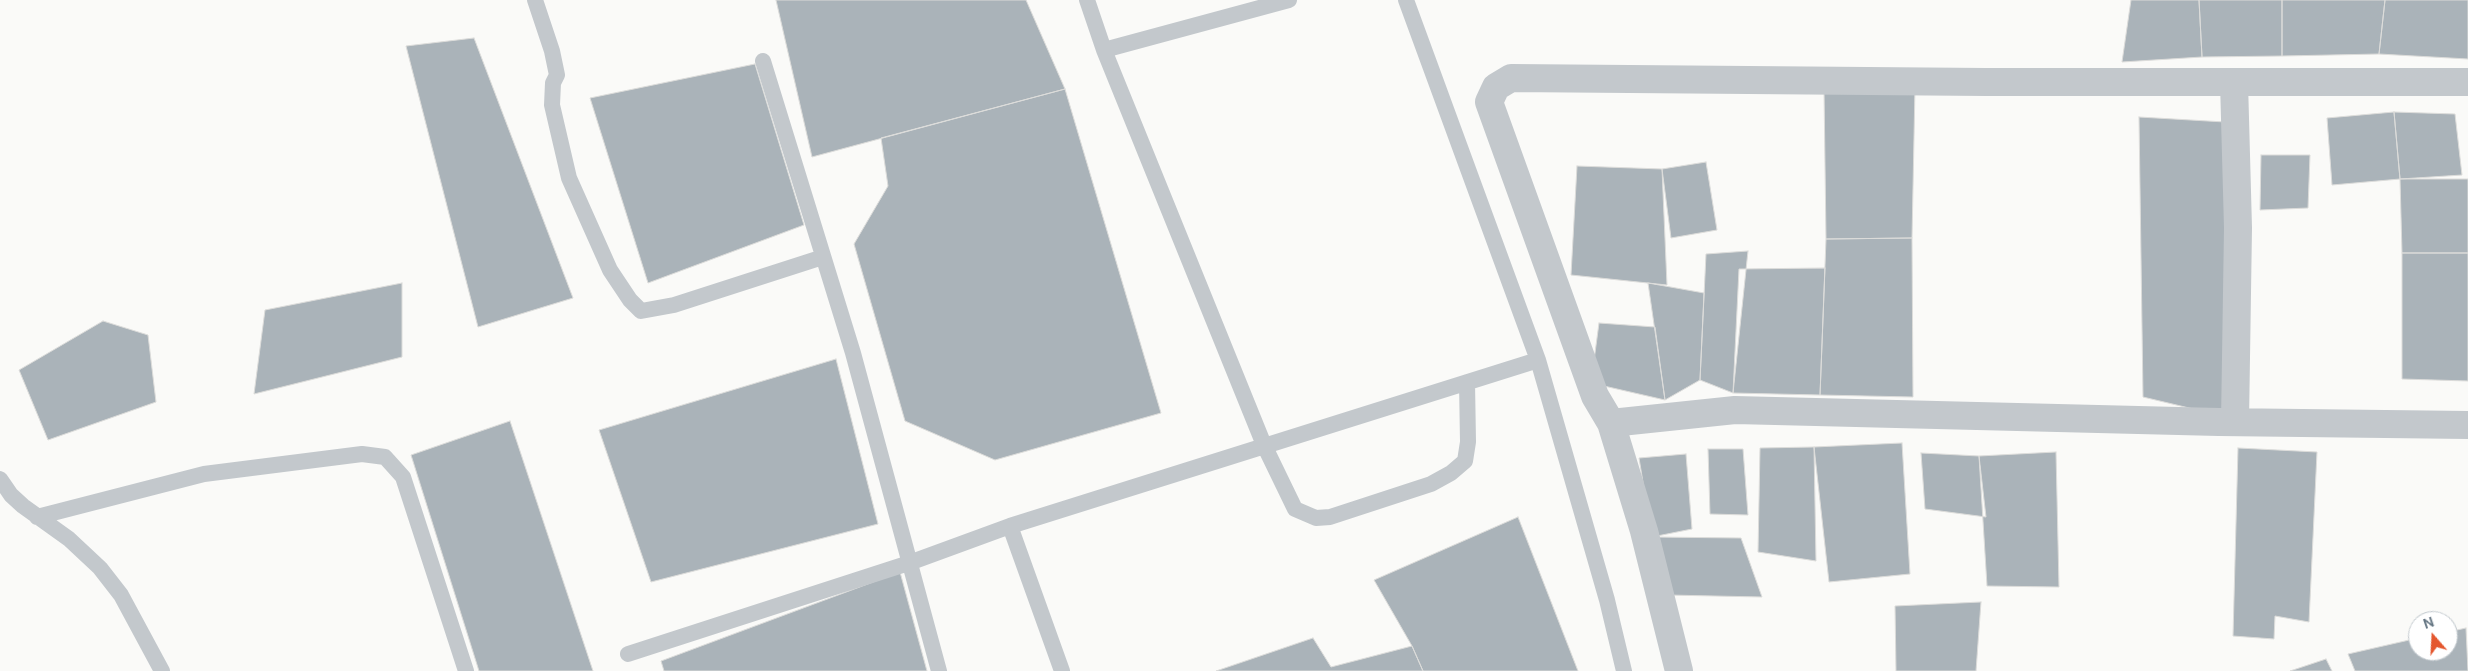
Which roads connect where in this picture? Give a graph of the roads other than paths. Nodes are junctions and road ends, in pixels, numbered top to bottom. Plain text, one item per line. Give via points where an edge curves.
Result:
1 (535, 0) edge
2 (1087, 0) edge
3 (1288, 0) edge
4 (1406, 0) edge
5 (1104, 50) junction
6 (763, 62) dead end
7 (2234, 82) junction
8 (2468, 82) edge
9 (823, 257) junction
10 (1538, 360) junction
11 (1467, 382) junction
12 (2235, 422) junction
13 (1611, 423) junction
14 (2468, 425) edge
15 (1264, 444) junction
16 (0, 479) edge
17 (37, 517) junction
18 (1010, 526) junction
19 (909, 563) junction
20 (628, 654) dead end
21 (162, 671) edge
22 (466, 671) edge
23 (939, 671) edge
24 (1062, 671) edge
25 (1624, 671) edge
26 (1679, 671) edge

1 - 9 lane via 557,75 553,83 552,105 569,178 610,270 630,300 641,310 669,306
2 - 5 lane
3 - 5 lane
4 - 10 lane
5 - 15 lane
6 - 9 lane
7 - 8 street
7 - 12 street via 2238,228
7 - 13 street via 1511,78 1496,87 1489,102 1595,396
9 - 19 lane via 853,353
10 - 11 lane
10 - 25 lane
11 - 15 lane
11 - 15 lane via 1468,442 1465,461 1452,474 1330,517 1316,518 1295,509
12 - 13 street via 1735,410
12 - 14 street
13 - 26 street via 1644,531
15 - 18 lane
16 - 17 lane via 10,495
17 - 21 lane via 69,539 100,568 121,595
17 - 22 lane via 204,474 362,454 385,457 403,477
18 - 19 lane
18 - 24 lane
19 - 20 lane
19 - 23 lane

